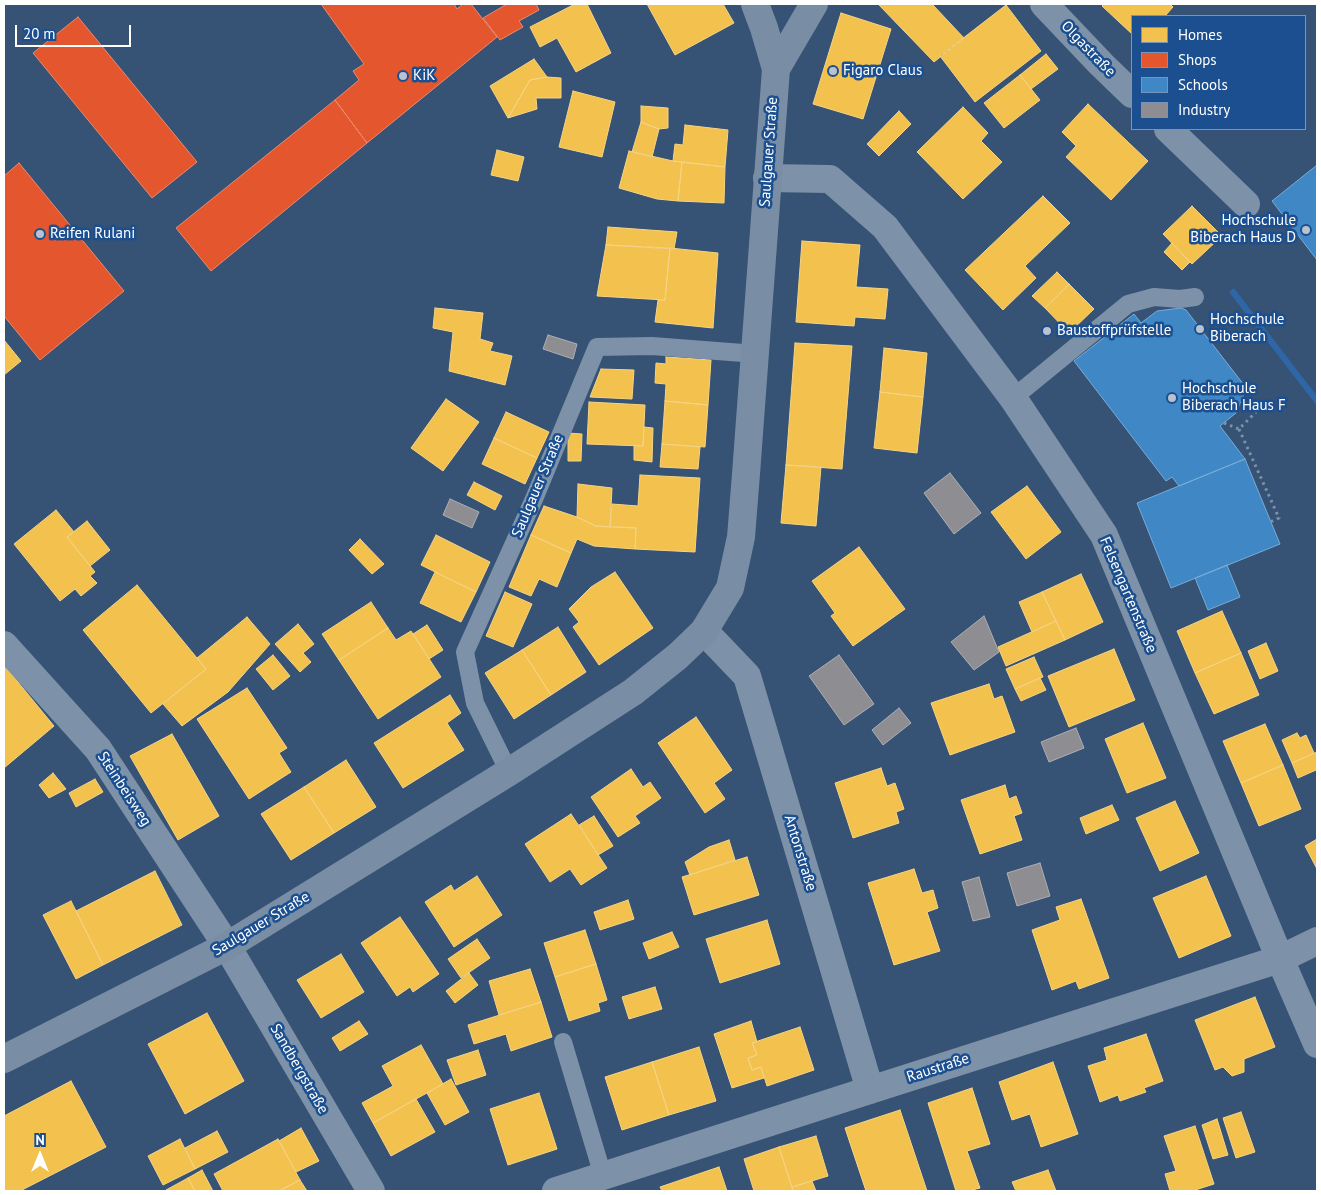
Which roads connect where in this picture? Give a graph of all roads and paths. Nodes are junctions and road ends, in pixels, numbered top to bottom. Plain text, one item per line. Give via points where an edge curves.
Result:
1 (754, 4) edge
2 (814, 4) edge
3 (1044, 4) edge
4 (776, 69) junction
5 (1131, 93) edge
6 (1169, 130) edge
7 (767, 178) junction
8 (1246, 204) dead end
9 (1196, 297) dead end
10 (756, 354) junction
11 (1013, 398) junction
12 (1256, 412) dead end
13 (1224, 423) dead end
14 (1239, 429) junction
15 (1270, 522) dead end
16 (704, 631) junction
17 (4, 645) edge
18 (509, 772) junction
19 (1317, 941) edge
20 (227, 946) junction
21 (1280, 960) junction
22 (563, 1042) dead end
23 (1317, 1044) edge
24 (4, 1059) edge
25 (870, 1090) junction
26 (603, 1176) junction
27 (371, 1191) edge
28 (556, 1191) edge

1 - 4 main road
2 - 4 main road
3 - 5 street, Olgastraße
4 - 7 main road, Saulgauer Straße
6 - 8 street
7 - 10 main road, Saulgauer Straße
7 - 11 street, Felsengartenstraße via 830,179 884,227
9 - 11 lane via 1154,297 1128,304
10 - 16 main road, Saulgauer Straße via 741,537 730,588
10 - 18 lane, Saulgauer Straße via 652,346 597,347 534,499 465,652 475,703
11 - 21 street, Felsengartenstraße via 1104,536
12 - 14 path
13 - 14 path
14 - 15 path via 1279,518
16 - 18 main road, Saulgauer Straße via 633,692
16 - 25 street, Antonstraße via 747,676
17 - 20 street, Steinbeisweg via 98,749
18 - 20 main road, Saulgauer Straße
19 - 21 street, Raustraße
20 - 24 main road, Saulgauer Straße
20 - 27 street, Sandbergstraße
21 - 23 street, Felsengartenstraße
21 - 25 street, Raustraße
22 - 26 lane
25 - 26 street, Raustraße
26 - 28 street, Raustraße

